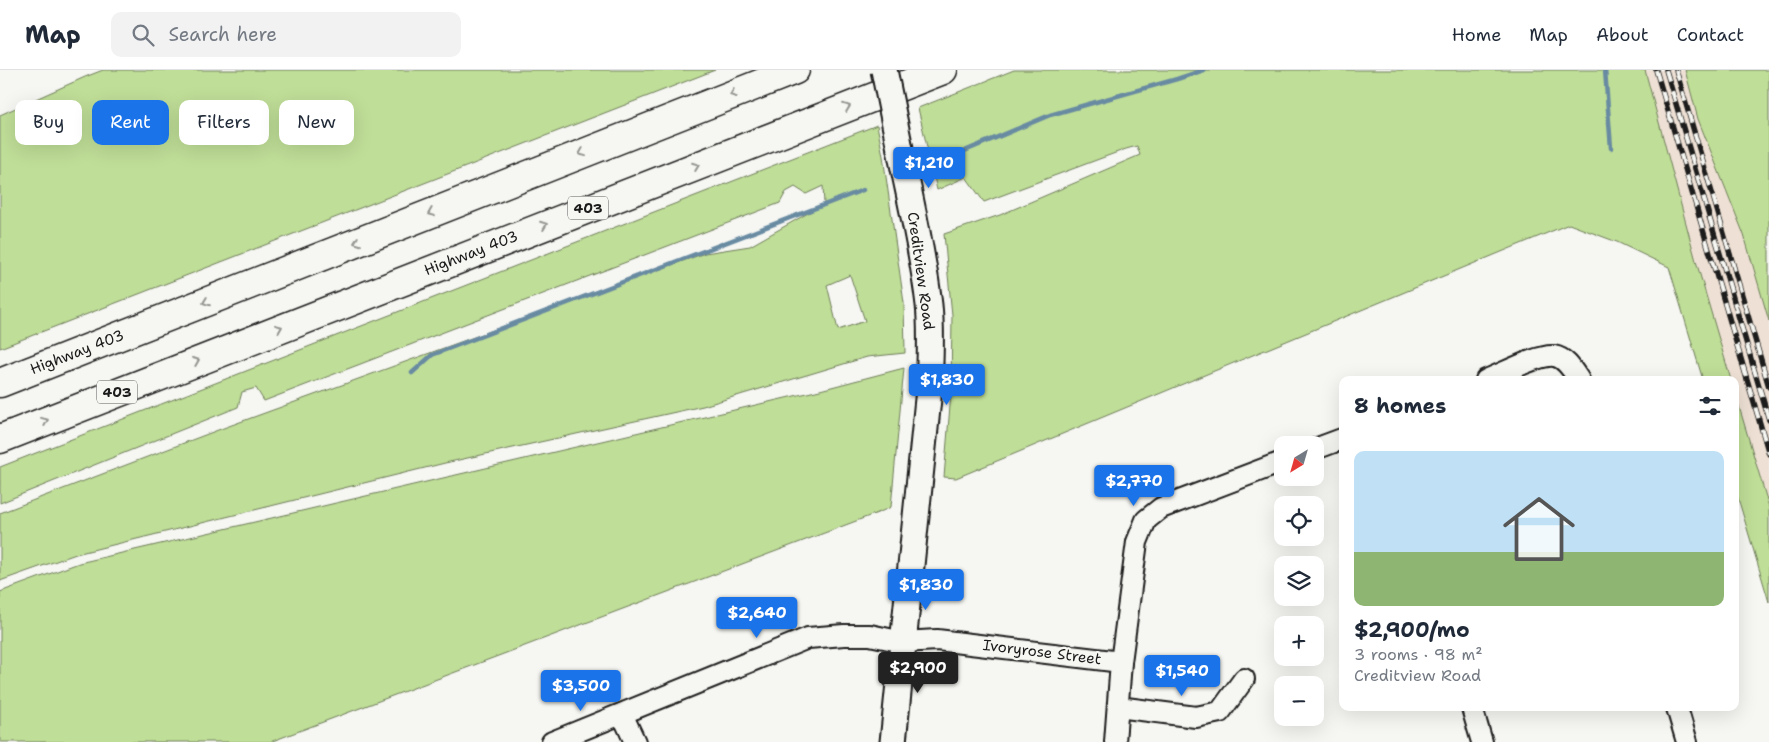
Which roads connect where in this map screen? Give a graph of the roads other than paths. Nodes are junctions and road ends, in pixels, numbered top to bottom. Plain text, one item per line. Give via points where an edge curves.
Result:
1 (795, 70) edge
2 (884, 70) edge
3 (943, 70) edge
4 (1495, 376) edge
5 (1576, 376) edge
6 (0, 382) edge
7 (0, 439) edge
8 (1339, 440) edge
9 (1324, 446) edge
10 (1274, 465) edge
11 (903, 642) junction
12 (1122, 662) junction
13 (1244, 679) dead end
14 (1118, 707) junction
15 (1473, 711) edge
16 (1678, 711) edge
17 (622, 714) junction
18 (552, 742) edge
19 (635, 742) edge
20 (893, 742) edge
21 (1114, 742) edge
22 (1482, 742) edge
23 (1687, 742) edge

1 -> 6 highway, Highway 403
2 - 11 main road, Creditview Road, bridge via 918,236 929,306 931,354
7 -> 3 highway, Highway 403 / 403
4 - 5 street via 1538,358 1554,356 1570,366
8 - 9 street
10 - 12 street via 1161,508 1146,520 1137,542
11 - 12 street, Ivoryrose Street via 937,640
11 - 17 street, Ivoryrose Street via 870,635 808,638
11 - 20 main road, Creditview Road
12 - 14 street
13 - 14 street via 1220,712 1196,717
14 - 21 street
15 - 22 street
16 - 23 street
17 - 18 street, Ivoryrose Street
17 - 19 street

